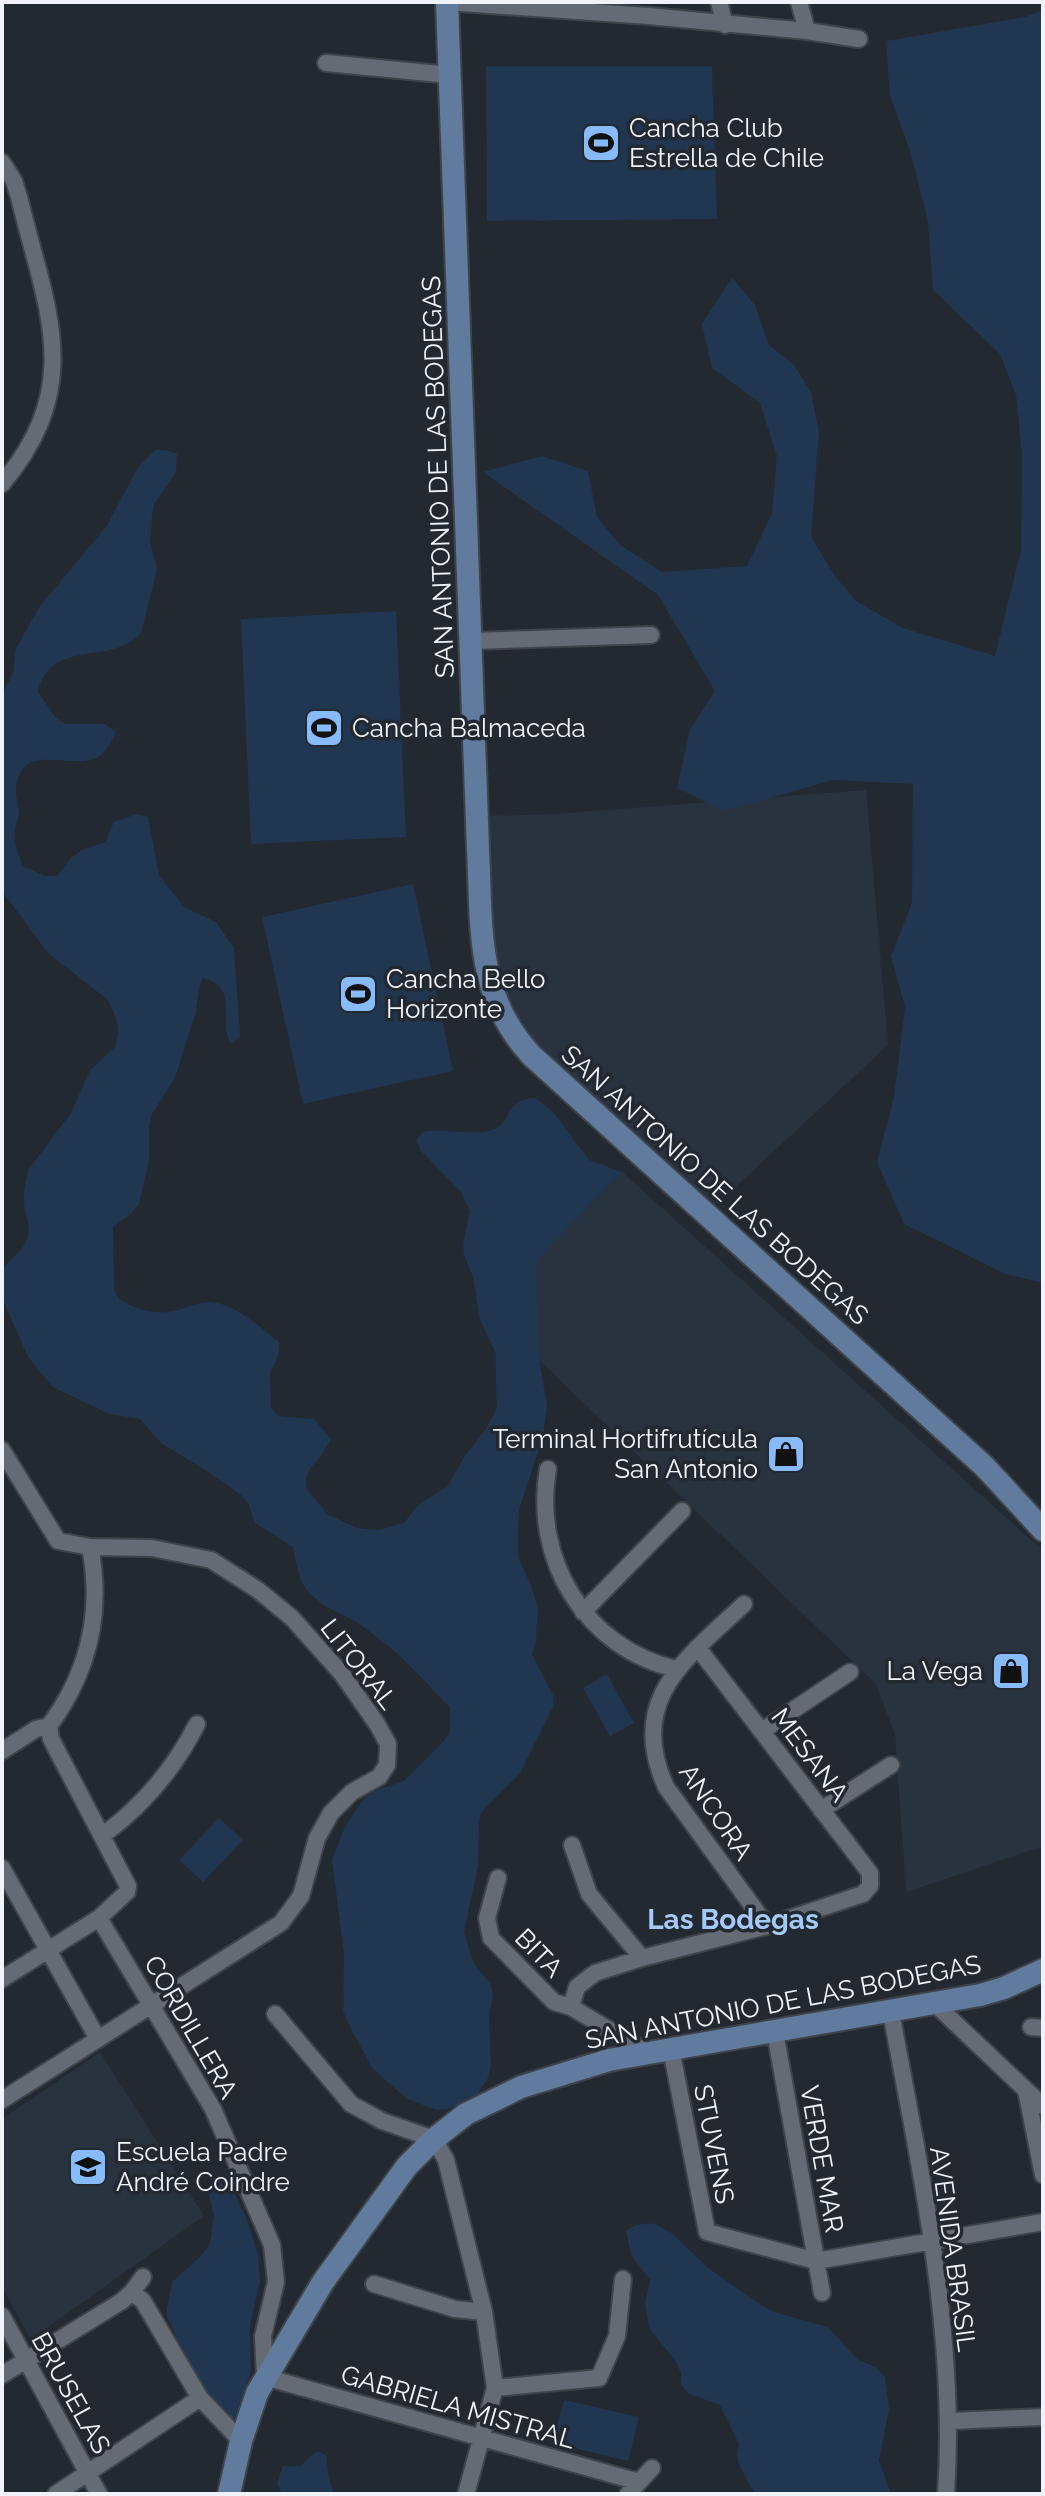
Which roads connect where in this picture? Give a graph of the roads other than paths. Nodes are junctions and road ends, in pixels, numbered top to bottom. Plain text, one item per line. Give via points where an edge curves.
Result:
1 (447, 2) edge
2 (719, 2) edge
3 (799, 2) edge
4 (527, 4) edge
5 (646, 9) edge
6 (725, 25) junction
7 (807, 31) junction
8 (859, 39) dead end
9 (326, 63) dead end
10 (450, 75) junction
11 (2, 162) edge
12 (8, 182) edge
13 (2, 484) edge
14 (651, 635) dead end
15 (472, 641) junction
16 (2, 1450) edge
17 (548, 1469) dead end
18 (682, 1511) dead end
19 (1043, 1530) edge
20 (90, 1547) junction
21 (744, 1604) dead end
22 (583, 1612) junction
23 (698, 1648) junction
24 (676, 1669) junction
25 (850, 1672) dead end
26 (197, 1724) dead end
27 (49, 1726) junction
28 (762, 1731) junction
29 (2, 1751) edge
30 (891, 1765) dead end
31 (821, 1810) junction
32 (103, 1835) junction
33 (572, 1845) dead end
34 (2, 1868) edge
35 (498, 1878) dead end
36 (99, 1918) junction
37 (767, 1926) junction
38 (47, 1950) junction
39 (642, 1958) junction
40 (1043, 1970) edge
41 (2, 1979) edge
42 (935, 2004) junction
43 (151, 2006) junction
44 (571, 2007) junction
45 (891, 2012) junction
46 (275, 2014) dead end
47 (775, 2032) junction
48 (98, 2039) junction
49 (671, 2049) junction
50 (648, 2053) junction
51 (1026, 2090) junction
52 (4, 2095) edge
53 (1043, 2106) edge
54 (434, 2139) junction
55 (1043, 2175) edge
56 (1043, 2222) edge
57 (931, 2241) junction
58 (816, 2261) junction
59 (143, 2277) dead end
60 (623, 2279) dead end
61 (374, 2284) dead end
62 (132, 2292) junction
63 (822, 2293) dead end
64 (484, 2312) junction
65 (2, 2316) edge
66 (25, 2360) junction
67 (2, 2375) edge
68 (265, 2377) junction
69 (495, 2388) junction
70 (200, 2398) junction
71 (1043, 2417) edge
72 (950, 2421) junction
73 (483, 2440) junction
74 (241, 2441) junction
75 (652, 2468) dead end
76 (87, 2473) junction
77 (633, 2488) edge
78 (56, 2494) edge
79 (99, 2494) edge
80 (229, 2494) edge
81 (466, 2494) edge
82 (946, 2494) edge

1 - 4 street
1 - 10 street, SAN ANTONIO DE LAS BODEGAS
2 - 6 street
3 - 7 street
4 - 5 street
5 - 6 street
6 - 7 street
7 - 8 street
9 - 10 street
10 - 15 street, SAN ANTONIO DE LAS BODEGAS
11 - 12 street
12 - 13 street via 51,330 54,377 34,437
14 - 15 street
15 - 19 street, SAN ANTONIO DE LAS BODEGAS via 484,958 495,1001 510,1030 531,1055 985,1467
16 - 20 street, LITORAL via 58,1541
17 - 22 street via 545,1516 551,1551
18 - 22 street
20 - 27 street via 95,1588 90,1641 72,1690
20 - 43 street, LITORAL via 172,1550 211,1560 235,1574 276,1604 323,1651 369,1711 389,1751 384,1772 341,1802 323,1825 306,1885 289,1914 273,1930
21 - 23 street, ANCORA
22 - 24 street via 621,1646
23 - 24 street, ANCORA
23 - 28 street, MESANA
24 - 37 street, ANCORA via 654,1725 660,1775
25 - 28 street
26 - 32 street via 151,1794
27 - 29 street
27 - 32 street
28 - 31 street, MESANA
30 - 31 street
31 - 37 street, MESANA via 870,1873 870,1886 863,1894
32 - 36 street via 128,1886
33 - 39 street via 589,1894
34 - 38 street
35 - 44 street, BITA via 487,1918 491,1938 554,2002
36 - 38 street
36 - 43 street, CORDILLERA
37 - 39 street
38 - 41 street
38 - 48 street
39 - 44 street via 588,1976 577,1987
40 - 42 street, SAN ANTONIO DE LAS BODEGAS via 1004,1988
42 - 45 street, SAN ANTONIO DE LAS BODEGAS
42 - 51 street
43 - 48 street, LITORAL
43 - 68 street, CORDILLERA via 213,2109 272,2245 276,2282 263,2336
44 - 50 street, BITA
45 - 47 street, SAN ANTONIO DE LAS BODEGAS
45 - 57 street, AVENIDA BRASIL
46 - 54 street via 351,2104
47 - 49 street, SAN ANTONIO DE LAS BODEGAS
47 - 58 street, VERDE MAR
48 - 52 street, LITORAL
49 - 50 street, SAN ANTONIO DE LAS BODEGAS
49 - 58 street, STUVENS via 707,2232
50 - 54 street, SAN ANTONIO DE LAS BODEGAS via 609,2060 502,2095
51 - 53 street
51 - 55 street
54 - 64 street via 446,2160
54 - 68 street, SAN ANTONIO DE LAS BODEGAS via 407,2166 335,2265
56 - 57 street
57 - 58 street
57 - 72 street, AVENIDA BRASIL
58 - 63 street, VERDE MAR
59 - 62 street
60 - 69 street via 617,2336 599,2378
61 - 64 street via 455,2309
62 - 66 street
62 - 70 street via 143,2301
64 - 69 street
65 - 66 street, BRUSELAS
66 - 67 street
66 - 76 street, BRUSELAS
68 - 73 street, GABRIELA MISTRAL
68 - 74 street, SAN ANTONIO DE LAS BODEGAS
69 - 73 street
70 - 74 street
70 - 76 street
71 - 72 street
72 - 82 street, AVENIDA BRASIL
73 - 77 street, GABRIELA MISTRAL
73 - 81 street
74 - 80 street, SAN ANTONIO DE LAS BODEGAS
75 - 77 street
76 - 78 street
76 - 79 street, BRUSELAS

